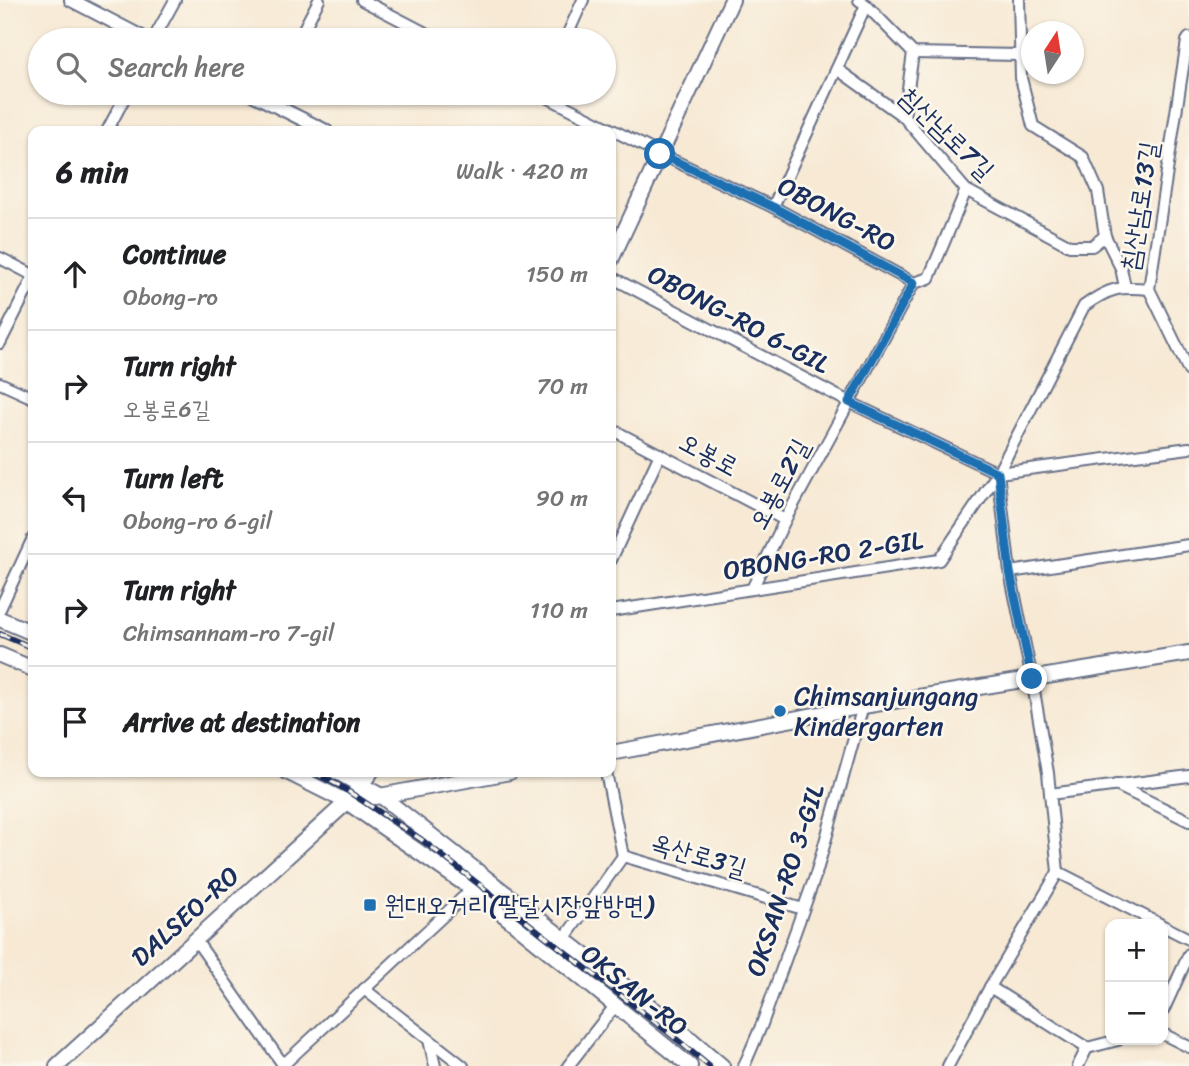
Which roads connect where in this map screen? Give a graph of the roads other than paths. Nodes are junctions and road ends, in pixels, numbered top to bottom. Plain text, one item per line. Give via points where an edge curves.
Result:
1 (71, 0) edge
2 (175, 0) edge
3 (319, 0) edge
4 (362, 0) edge
5 (583, 0) edge
6 (732, 0) edge
7 (1019, 0) edge
8 (863, 2) edge
9 (125, 28) edge
10 (160, 28) edge
11 (304, 28) edge
12 (416, 28) edge
13 (570, 28) edge
14 (1189, 38) edge
15 (913, 53) junction
16 (1020, 55) junction
17 (836, 69) junction
18 (121, 105) edge
19 (282, 105) edge
20 (564, 105) edge
21 (904, 117) junction
22 (110, 126) edge
23 (318, 126) edge
24 (605, 126) edge
25 (616, 132) edge
26 (660, 154) junction
27 (966, 190) junction
28 (773, 207) junction
29 (1105, 236) junction
30 (616, 249) edge
31 (0, 258) edge
32 (28, 273) edge
33 (616, 280) edge
34 (914, 283) junction
35 (28, 286) edge
36 (1125, 287) junction
37 (1149, 289) junction
38 (0, 343) edge
39 (1189, 371) edge
40 (0, 383) edge
41 (28, 396) edge
42 (849, 402) junction
43 (616, 432) edge
44 (1189, 448) edge
45 (660, 454) junction
46 (998, 473) junction
47 (785, 520) junction
48 (1189, 545) edge
49 (616, 548) edge
50 (28, 549) edge
51 (1010, 572) junction
52 (752, 589) junction
53 (0, 609) edge
54 (616, 610) edge
55 (0, 619) edge
56 (28, 631) edge
57 (1189, 653) edge
58 (0, 655) edge
59 (28, 667) edge
60 (1032, 679) junction
61 (863, 706) junction
62 (616, 752) edge
63 (1189, 776) edge
64 (297, 777) edge
65 (346, 777) edge
66 (367, 777) edge
67 (483, 777) edge
68 (607, 777) edge
69 (361, 785) junction
70 (1116, 785) junction
71 (1050, 794) junction
72 (381, 796) junction
73 (347, 802) junction
74 (1189, 821) edge
75 (623, 856) junction
76 (1058, 872) junction
77 (471, 889) junction
78 (803, 909) junction
79 (1149, 919) edge
80 (1168, 928) edge
81 (195, 939) junction
82 (564, 939) junction
83 (1189, 939) edge
84 (1189, 954) edge
85 (989, 987) junction
86 (364, 989) junction
87 (1168, 1000) edge
88 (615, 1006) junction
89 (1168, 1036) edge
90 (429, 1040) junction
91 (1105, 1043) edge
92 (1189, 1047) edge
93 (1087, 1048) junction
94 (61, 1064) edge
95 (283, 1065) edge
96 (435, 1066) edge
97 (463, 1066) edge
98 (568, 1066) edge
99 (690, 1066) edge
100 (722, 1066) edge
101 (744, 1066) edge
102 (948, 1066) edge
103 (1077, 1066) edge

1 - 9 street
2 - 10 street
3 - 11 street
4 - 12 street
5 - 13 street
6 - 26 main road
7 - 16 street
8 - 15 street
8 - 17 street
14 - 37 street
15 - 16 street
15 - 21 street
16 - 29 street via 1033,126 1083,158 1098,191
17 - 21 street, 침산남로7길
17 - 28 street
18 - 22 street
19 - 23 street
20 - 24 street, OBONG-RO
21 - 27 street, 침산남로7길
25 - 26 street, OBONG-RO
26 - 28 street, OBONG-RO
26 - 30 main road
27 - 29 street, 침산남로7길 via 1070,246 1092,246
27 - 34 street, 오봉로2길 via 929,278
28 - 34 street, OBONG-RO
29 - 36 street
31 - 32 street
33 - 42 street, OBONG-RO 6-GIL
34 - 42 street, 오봉로2길
35 - 38 street
36 - 37 street
36 - 46 street via 1102,293 1084,306
37 - 39 street, 침산남로13길
40 - 41 street
42 - 46 street, OBONG-RO 6-GIL
42 - 47 street, 오봉로2길
43 - 45 street, 오봉로
44 - 46 street
45 - 47 street, 오봉로
45 - 49 street
46 - 51 street
46 - 52 street, OBONG-RO 2-GIL via 939,560
47 - 52 street, 오봉로2길
48 - 51 street
50 - 53 street
51 - 60 street
52 - 54 street, OBONG-RO 2-GIL
55 - 56 main road
57 - 60 main road
58 - 59 main road
60 - 61 main road
60 - 71 street
61 - 62 main road
61 - 78 street, OKSAN-RO 3-GIL
63 - 70 street
64 - 73 main road, OKSAN-RO
65 - 69 main road
66 - 69 main road
67 - 72 main road
68 - 75 street
69 - 72 main road
69 - 73 main road
70 - 71 street
70 - 74 street
71 - 76 street
72 - 73 main road
72 - 82 main road
73 - 77 main road, OKSAN-RO
73 - 81 main road, DALSEO-RO
75 - 78 street, 옥산로3길
75 - 82 street
76 - 79 street
76 - 85 street
77 - 86 street
77 - 88 main road, OKSAN-RO
78 - 101 street, OKSAN-RO 3-GIL
80 - 83 street
81 - 94 main road, DALSEO-RO
81 - 95 street
82 - 100 main road
84 - 87 street
85 - 93 street
85 - 102 street
86 - 90 street
86 - 95 street
88 - 98 street
88 - 99 main road, OKSAN-RO
89 - 92 street
90 - 96 street
90 - 97 street
91 - 93 street
93 - 103 street

